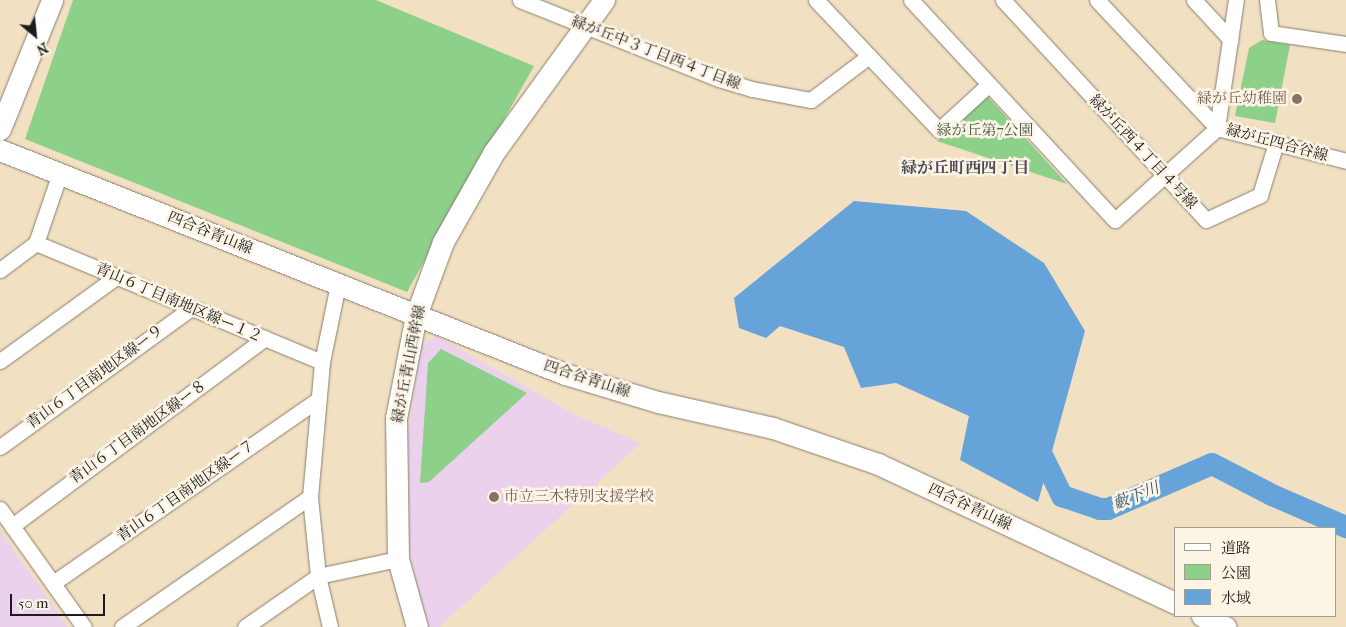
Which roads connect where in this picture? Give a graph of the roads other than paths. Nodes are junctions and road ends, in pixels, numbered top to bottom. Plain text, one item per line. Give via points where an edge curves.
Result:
1 (52, 0) edge
2 (520, 0) edge
3 (604, 0) edge
4 (816, 0) edge
5 (911, 0) edge
6 (1003, 0) edge
7 (1097, 0) edge
8 (1194, 0) edge
9 (1236, 0) edge
10 (1267, 0) edge
11 (585, 26) junction
12 (1231, 40) junction
13 (1346, 48) edge
14 (869, 56) junction
15 (988, 84) junction
16 (1217, 128) junction
17 (0, 129) edge
18 (1276, 143) junction
19 (0, 150) edge
20 (1346, 161) edge
21 (60, 173) junction
22 (1165, 175) junction
23 (36, 243) junction
24 (0, 270) edge
25 (116, 276) junction
26 (338, 284) junction
27 (190, 308) junction
28 (416, 315) junction
29 (265, 338) junction
30 (0, 361) edge
31 (322, 362) junction
32 (319, 399) junction
33 (0, 446) edge
34 (310, 497) junction
35 (0, 509) edge
36 (12, 526) junction
37 (398, 559) junction
38 (318, 576) junction
39 (53, 584) junction
40 (1174, 603) edge
41 (1204, 617) edge
42 (84, 627) edge
43 (122, 627) edge
44 (245, 627) edge
45 (330, 627) edge
46 (417, 627) edge
47 (1226, 627) edge

1 - 17 street
2 - 11 street, 緑が丘中３丁目西４丁目線
3 - 11 street, 緑が丘青山西幹線
4 - 14 street
5 - 15 street
6 - 22 street, 緑が丘西４丁目４号線
7 - 16 street
8 - 12 street
9 - 12 street, 緑が丘四合谷線
10 - 13 street via 1271,33
11 - 14 street, 緑が丘中３丁目西４丁目線 via 720,79 752,89 811,100
11 - 28 street, 緑が丘青山西幹線 via 494,152 443,242
12 - 16 street, 緑が丘四合谷線
14 - 15 street via 939,130
15 - 22 street via 1115,220
16 - 18 street, 緑が丘四合谷線
16 - 22 street
18 - 20 street, 緑が丘四合谷線
18 - 22 street, 緑が丘西４丁目４号線 via 1260,195 1206,220
19 - 21 street, 四合谷青山線
21 - 23 street
21 - 26 street, 四合谷青山線
23 - 24 street
23 - 25 street, 青山６丁目南地区線ー１２
25 - 27 street, 青山６丁目南地区線ー１２
25 - 30 street
26 - 28 street, 四合谷青山線
26 - 31 street
27 - 29 street, 青山６丁目南地区線ー１２
27 - 33 street, 青山６丁目南地区線ー９
28 - 37 street, 緑が丘青山西幹線 via 396,418
28 - 40 street, 四合谷青山線 via 566,374 658,402 773,428 878,464
29 - 31 street, 青山６丁目南地区線ー１２
29 - 36 street, 青山６丁目南地区線ー８
31 - 32 street
32 - 34 street
32 - 39 street, 青山６丁目南地区線ー７
34 - 38 street
34 - 43 street
35 - 36 street
36 - 39 street
37 - 38 street
37 - 46 street, 緑が丘青山西幹線
38 - 44 street
38 - 45 street
39 - 42 street
41 - 47 street

